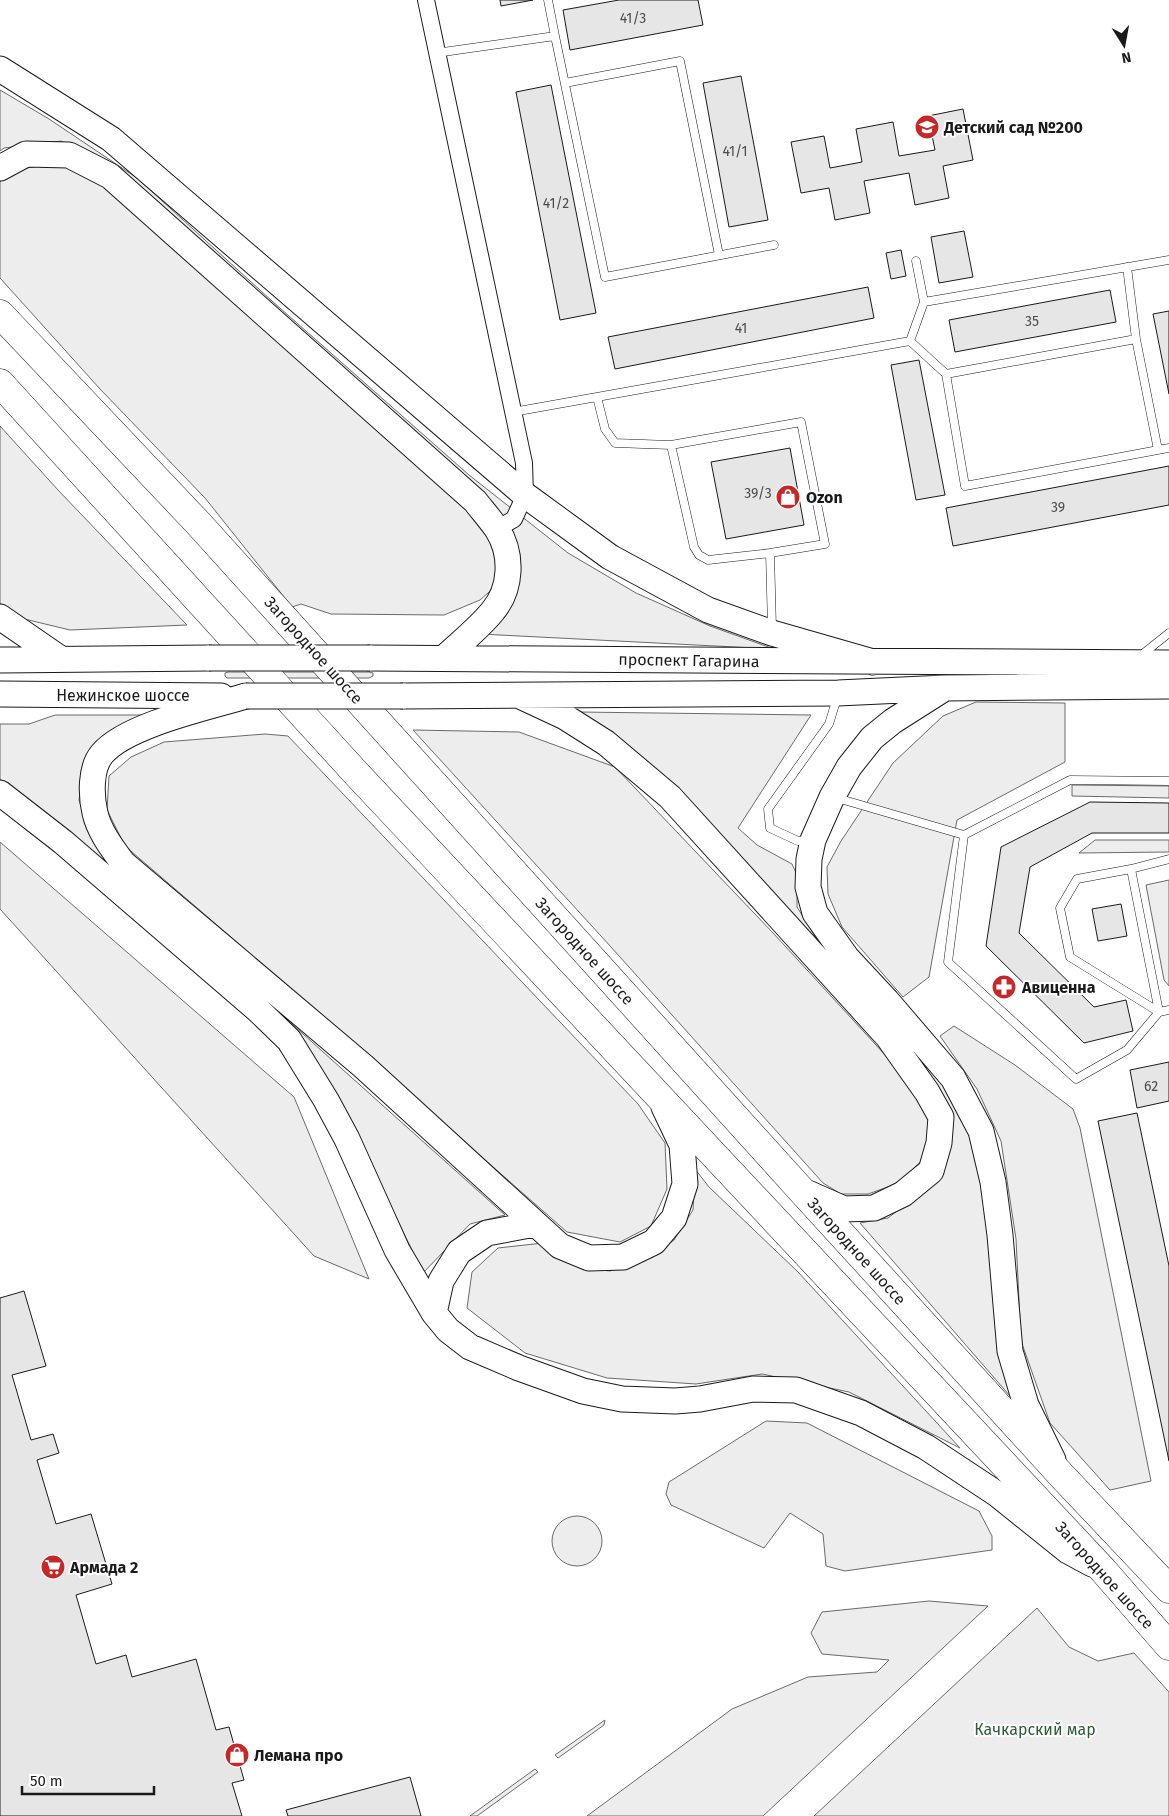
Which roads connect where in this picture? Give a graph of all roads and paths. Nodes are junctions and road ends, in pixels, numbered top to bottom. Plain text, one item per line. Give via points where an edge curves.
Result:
1 (426, 0) edge
2 (548, 0) edge
3 (555, 36) junction
4 (436, 53) junction
5 (0, 69) edge
6 (565, 83) junction
7 (0, 168) edge
8 (774, 245) dead end
9 (719, 256) junction
10 (1169, 260) edge
11 (916, 261) dead end
12 (1127, 267) junction
13 (924, 302) junction
14 (1, 314) edge
15 (1136, 339) junction
16 (910, 341) junction
17 (946, 374) junction
18 (0, 382) edge
19 (597, 397) junction
20 (513, 412) junction
21 (671, 445) junction
22 (1169, 448) edge
23 (1158, 450) junction
24 (525, 496) junction
25 (497, 529) junction
26 (770, 554) junction
27 (0, 617) edge
28 (772, 633) junction
29 (1169, 633) edge
30 (444, 658) junction
31 (0, 660) edge
32 (61, 660) junction
33 (873, 662) junction
34 (1132, 663) junction
35 (1169, 663) edge
36 (1169, 686) edge
37 (945, 688) junction
38 (838, 693) junction
39 (0, 694) edge
40 (246, 696) junction
41 (520, 696) junction
42 (1169, 781) edge
43 (0, 792) edge
44 (832, 797) junction
45 (964, 835) junction
46 (813, 840) junction
47 (1169, 859) edge
48 (1131, 869) junction
49 (1169, 1010) edge
50 (1159, 1012) junction
51 (660, 1098) junction
52 (801, 1190) junction
53 (536, 1224) junction
54 (434, 1313) junction
55 (1062, 1476) junction
56 (1102, 1570) junction
57 (1169, 1589) edge
58 (1169, 1646) edge

1 - 4 street
2 - 3 lane
3 - 4 lane
3 - 6 lane
4 - 20 street
5 - 24 main road via 111,139
6 - 9 lane via 605,277
6 - 9 lane via 680,61
7 - 25 main road via 26,154 68,155 110,176 475,501
8 - 9 lane
10 - 12 lane
11 - 13 lane
12 - 13 lane
12 - 15 lane
13 - 16 lane
14 - 52 highway, Загородное шоссе via 218,545
15 - 17 lane
15 - 23 lane
16 - 17 lane
16 - 19 lane
17 - 23 lane via 965,486
18 - 51 highway, Загородное шоссе via 354,771
19 - 20 lane
19 - 21 lane via 605,429 615,443
20 - 24 street via 524,463
21 - 26 lane via 694,547 699,555 708,560
21 - 26 lane via 801,422 825,544
22 - 23 lane
24 - 25 street via 514,519
24 - 28 main road via 610,557 708,610
25 - 30 main road via 509,568 505,589 493,611
26 - 28 lane
27 - 32 main road
28 - 33 main road
29 - 34 lane
30 - 32 main road, проспект Гагарина, bridge
30 - 33 main road, проспект Гагарина
31 - 32 main road
33 - 34 main road, проспект Гагарина
34 - 35 main road, проспект Гагарина
36 - 37 main road, проспект Гагарина
37 - 38 main road, проспект Гагарина
37 - 44 main road via 872,738 849,767
38 - 41 main road, проспект Гагарина
38 - 46 lane via 829,724 768,808 770,828 798,841
39 - 40 main road, Нежинское шоссе
40 - 41 main road, проспект Гагарина, bridge
40 - 53 main road via 152,724 101,754 94,772 95,814 110,845 123,863 363,1066
41 - 52 main road via 565,717 606,743 670,797 888,1037 927,1092 941,1118 939,1143 931,1171 903,1194 874,1208 844,1209
42 - 45 lane via 1070,780
43 - 54 main road via 70,848 290,1040 326,1100 397,1250
44 - 45 lane
44 - 46 main road
45 - 50 lane via 948,962 1076,1079 1127,1050
46 - 55 main road via 808,887 815,913 847,958 953,1078 982,1131 1000,1235 1010,1351 1026,1405
47 - 48 lane
48 - 50 lane
48 - 50 lane via 1077,879 1060,908 1070,957
49 - 50 lane
51 - 53 main road via 682,1145 685,1184 674,1218 654,1242 623,1257 589,1258 560,1246
51 - 56 highway, Загородное шоссе
52 - 55 highway, Загородное шоссе
53 - 54 main road via 487,1233 459,1252 442,1281
54 - 56 main road via 448,1330 470,1347 583,1391 622,1399 675,1402 753,1389 796,1390 861,1413 926,1447 982,1483 1068,1551
55 - 57 highway, Загородное шоссе
56 - 58 highway, Загородное шоссе

